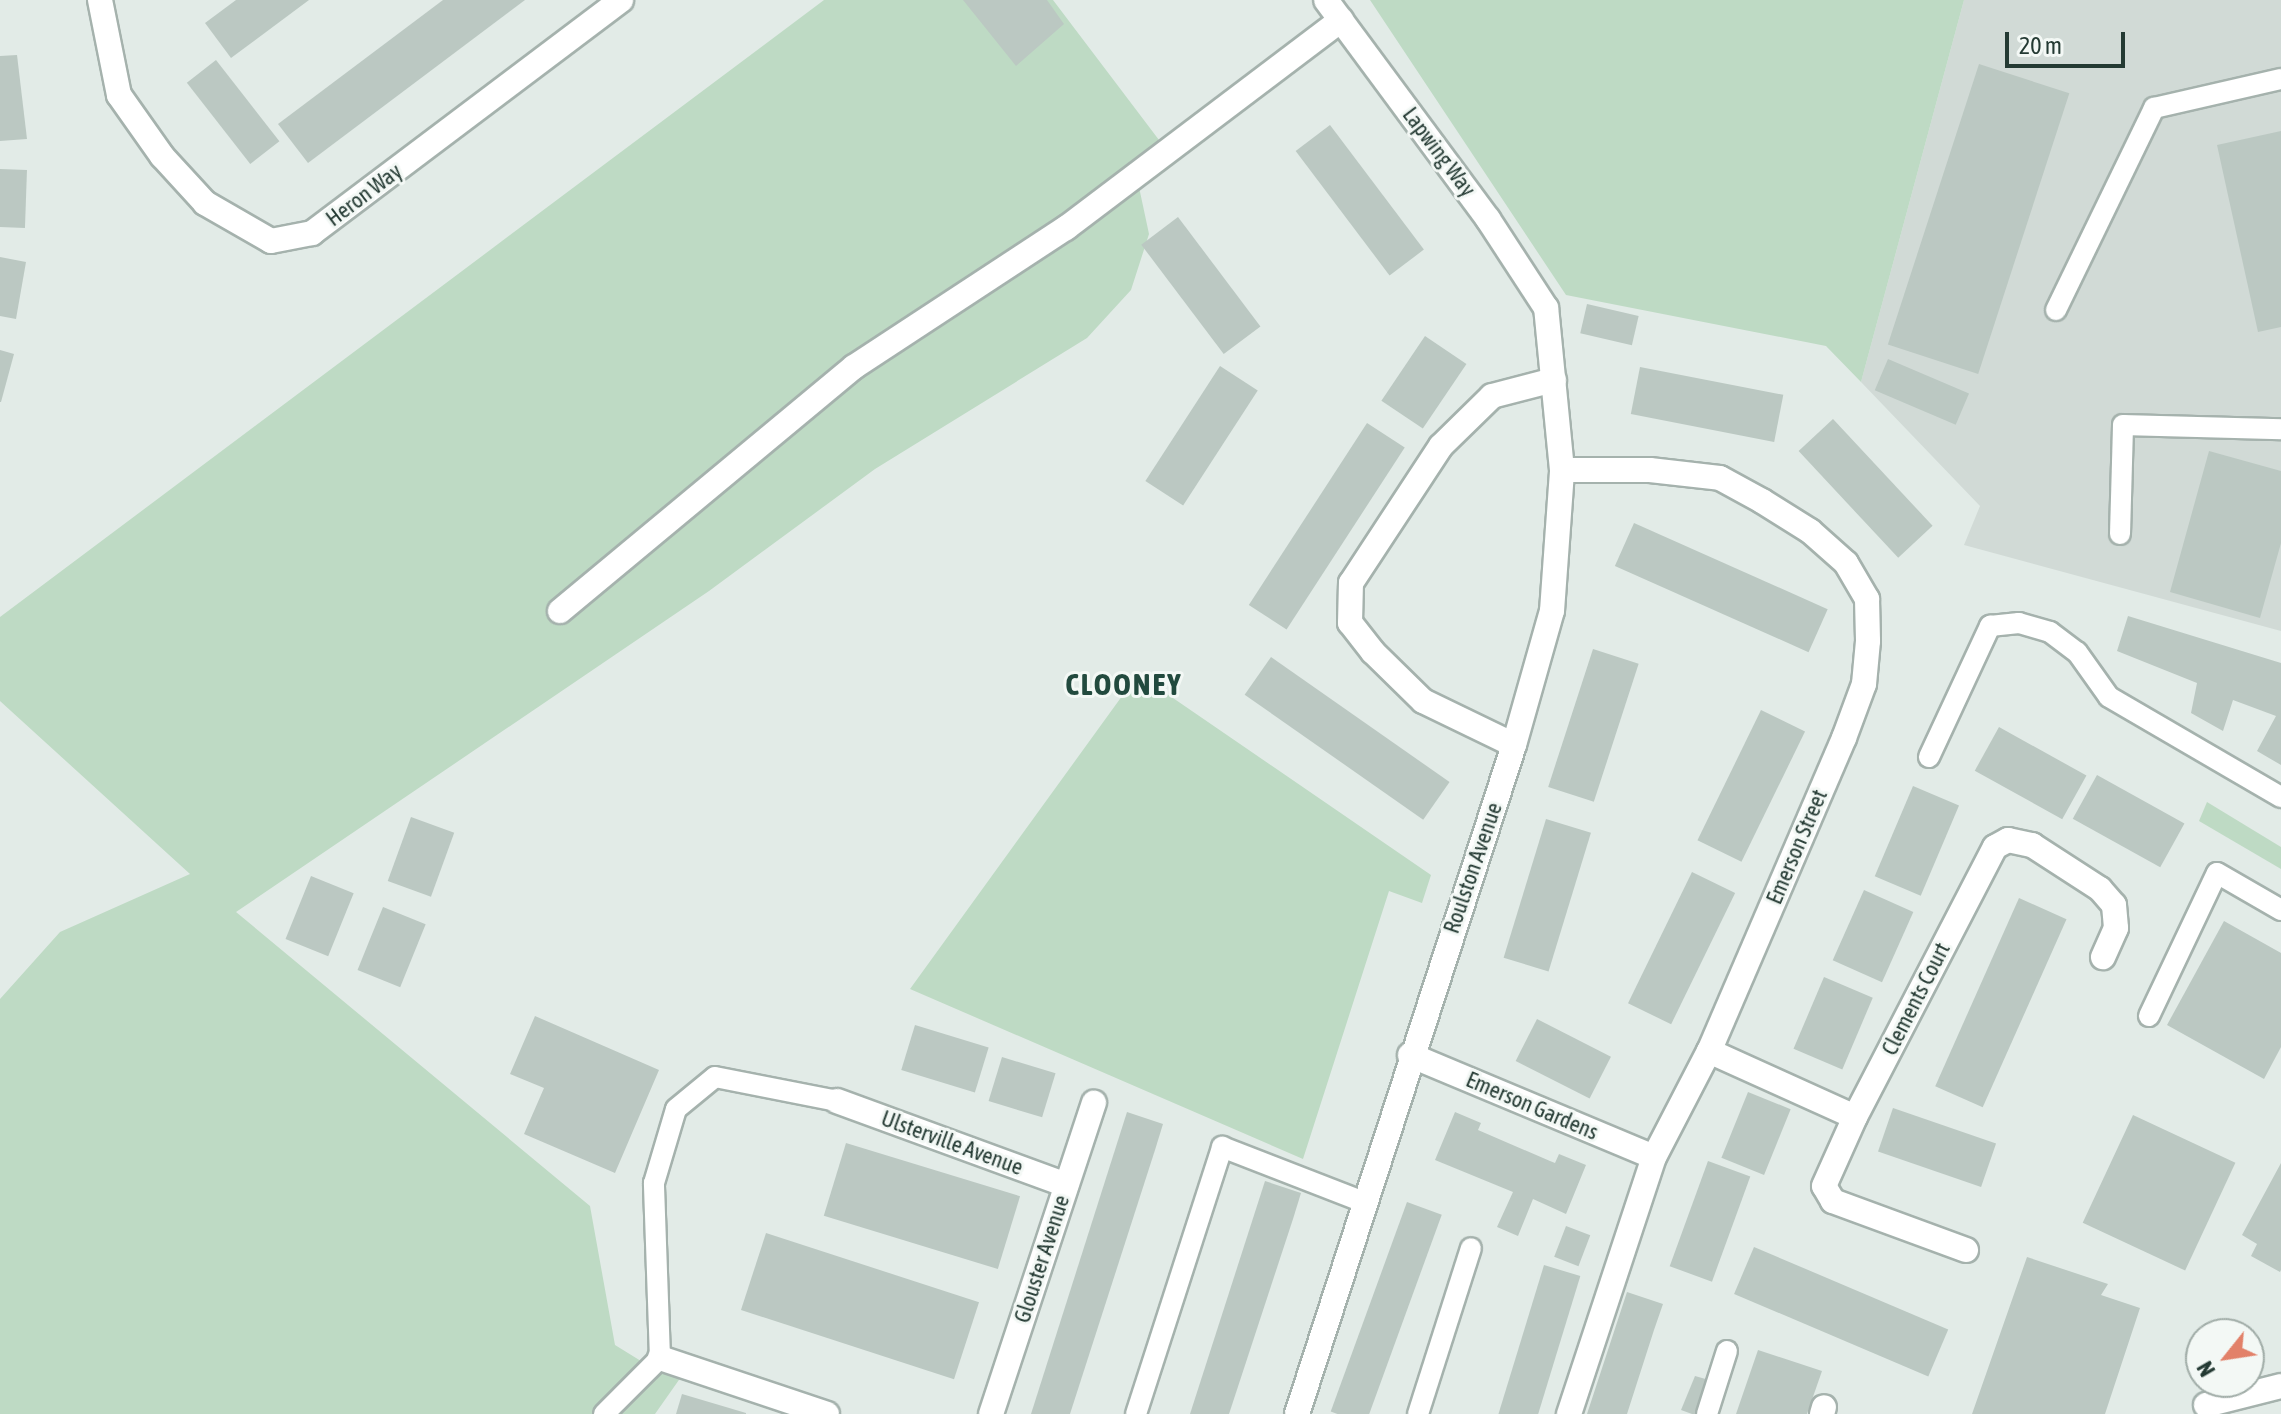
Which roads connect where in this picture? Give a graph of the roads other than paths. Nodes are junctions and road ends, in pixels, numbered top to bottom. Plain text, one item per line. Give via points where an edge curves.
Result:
1 (100, 0) edge
2 (621, 0) edge
3 (1326, 0) edge
4 (1341, 20) junction
5 (2281, 79) edge
6 (1546, 308) joint
7 (2056, 310) dead end
8 (1554, 380) junction
9 (2281, 429) edge
10 (1562, 470) junction
11 (2120, 534) dead end
12 (560, 611) dead end
13 (1514, 745) junction
14 (1929, 757) dead end
15 (2281, 797) edge
16 (2281, 910) edge
17 (2103, 957) dead end
18 (2149, 1016) dead end
19 (1709, 1051) junction
20 (1410, 1055) junction
21 (837, 1101) joint
22 (1094, 1103) dead end
23 (1855, 1117) junction
24 (1654, 1157) junction
25 (1066, 1185) junction
26 (1364, 1202) junction
27 (1471, 1248) dead end
28 (1966, 1250) dead end
29 (1727, 1351) dead end
30 (660, 1358) junction
31 (2281, 1386) edge
32 (2205, 1409) edge
33 (604, 1414) edge
34 (827, 1414) edge
35 (991, 1414) edge
36 (1136, 1414) edge
37 (1297, 1414) edge
38 (1418, 1414) edge
39 (1569, 1414) edge
40 (1707, 1414) edge

1 - 2 street, Heron Way via 119,95 162,156 205,203 271,241 312,233
3 - 4 street, Lapwing Way
4 - 6 street, Lapwing Way via 1488,219
4 - 12 street via 1066,228 854,367
5 - 7 lane via 2154,108
6 - 8 street, Roulston Avenue
8 - 10 street, Roulston Avenue
8 - 13 street via 1492,396 1441,446 1351,583 1350,623 1373,652 1423,701
9 - 11 lane via 2123,425
10 - 13 street, Roulston Avenue via 1552,611
10 - 19 street, Emerson Street via 1650,470 1720,478 1810,531 1846,563 1867,599 1864,684
13 - 20 street, Roulston Avenue
14 - 15 lane via 1990,626 2019,623 2050,632 2077,652 2109,697
16 - 18 lane via 2217,873
17 - 23 street, Clements Court via 2116,928 2114,905 2100,889 2032,845 2008,840 1995,847
19 - 23 street
19 - 24 street, Emerson Street
20 - 24 street, Emerson Gardens
20 - 26 street, Roulston Avenue
21 - 25 street, Ulsterville Avenue
21 - 30 lane via 715,1077 676,1109 654,1183
22 - 25 street, Glouster Avenue
23 - 28 street, Clements Court via 1824,1186 1833,1201
24 - 39 street, Emerson Street
25 - 35 street, Glouster Avenue
26 - 36 lane via 1222,1147
26 - 37 street, Roulston Avenue
27 - 38 lane
29 - 40 lane
30 - 33 lane
30 - 34 street
31 - 32 street

